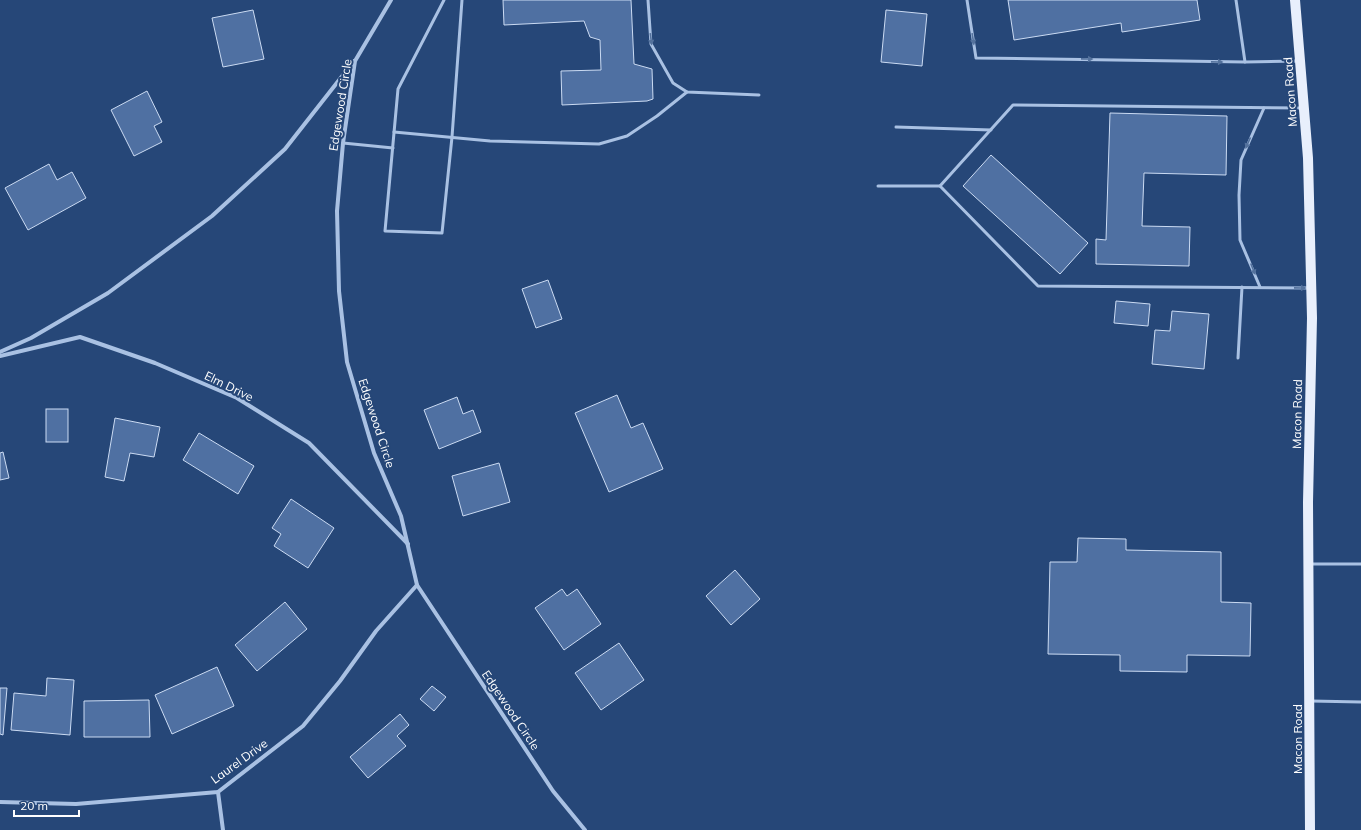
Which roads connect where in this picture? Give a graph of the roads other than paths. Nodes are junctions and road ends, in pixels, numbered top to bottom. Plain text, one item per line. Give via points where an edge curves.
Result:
1 (391, 0) edge
2 (444, 0) edge
3 (462, 0) edge
4 (648, 0) edge
5 (967, 0) edge
6 (1236, 0) edge
7 (1295, 0) edge
8 (1301, 60) junction
9 (355, 61) junction
10 (1245, 62) junction
11 (687, 92) junction
12 (759, 95) dead end
13 (1264, 108) junction
14 (1305, 108) junction
15 (896, 127) dead end
16 (991, 130) junction
17 (394, 132) junction
18 (452, 137) junction
19 (344, 143) junction
20 (393, 148) junction
21 (878, 186) dead end
22 (940, 186) junction
23 (1242, 287) junction
24 (1260, 287) junction
25 (1312, 288) junction
26 (0, 352) edge
27 (0, 356) edge
28 (1238, 358) dead end
29 (408, 544) junction
30 (1309, 564) junction
31 (1361, 564) edge
32 (417, 585) junction
33 (1310, 701) junction
34 (1361, 702) edge
35 (218, 792) junction
36 (0, 802) edge
37 (223, 830) edge
38 (585, 830) edge
39 (1310, 830) edge

1 - 9 street, Edgewood Circle
2 - 17 lane via 398,89
3 - 18 lane
4 -> 11 lane via 650,44 673,83
5 -> 10 lane via 976,58
6 - 10 lane
7 - 8 main road, Macon Road
8 - 10 lane
8 - 14 main road, Macon Road
9 - 19 street, Edgewood Circle
9 - 26 street via 285,149 212,216 108,292 30,338
11 - 12 lane
11 - 18 lane via 627,136 599,144 490,141
13 - 14 lane
13 - 16 lane via 1013,105
13 -> 24 lane via 1241,160 1239,195 1240,240
14 - 25 main road, Macon Road
15 - 16 lane
16 - 22 lane
17 - 18 lane
17 - 20 lane
18 - 20 lane via 442,233 385,231
19 - 20 lane
19 - 29 street, Edgewood Circle via 337,211 339,291 347,362 374,453 401,516
21 - 22 lane
22 - 23 lane via 1038,286
23 - 24 lane
23 - 28 lane
24 -> 25 lane
25 - 30 main road, Macon Road
27 - 29 street, Elm Drive via 80,337 155,363 237,398 309,443
29 - 32 street, Edgewood Circle
30 - 31 lane
30 - 33 main road, Macon Road
32 - 35 street, Laurel Drive via 376,631 303,726
32 - 38 street, Edgewood Circle via 553,791
33 - 34 lane
33 - 39 main road, Macon Road
35 - 36 street, Laurel Drive via 76,804
35 - 37 street

